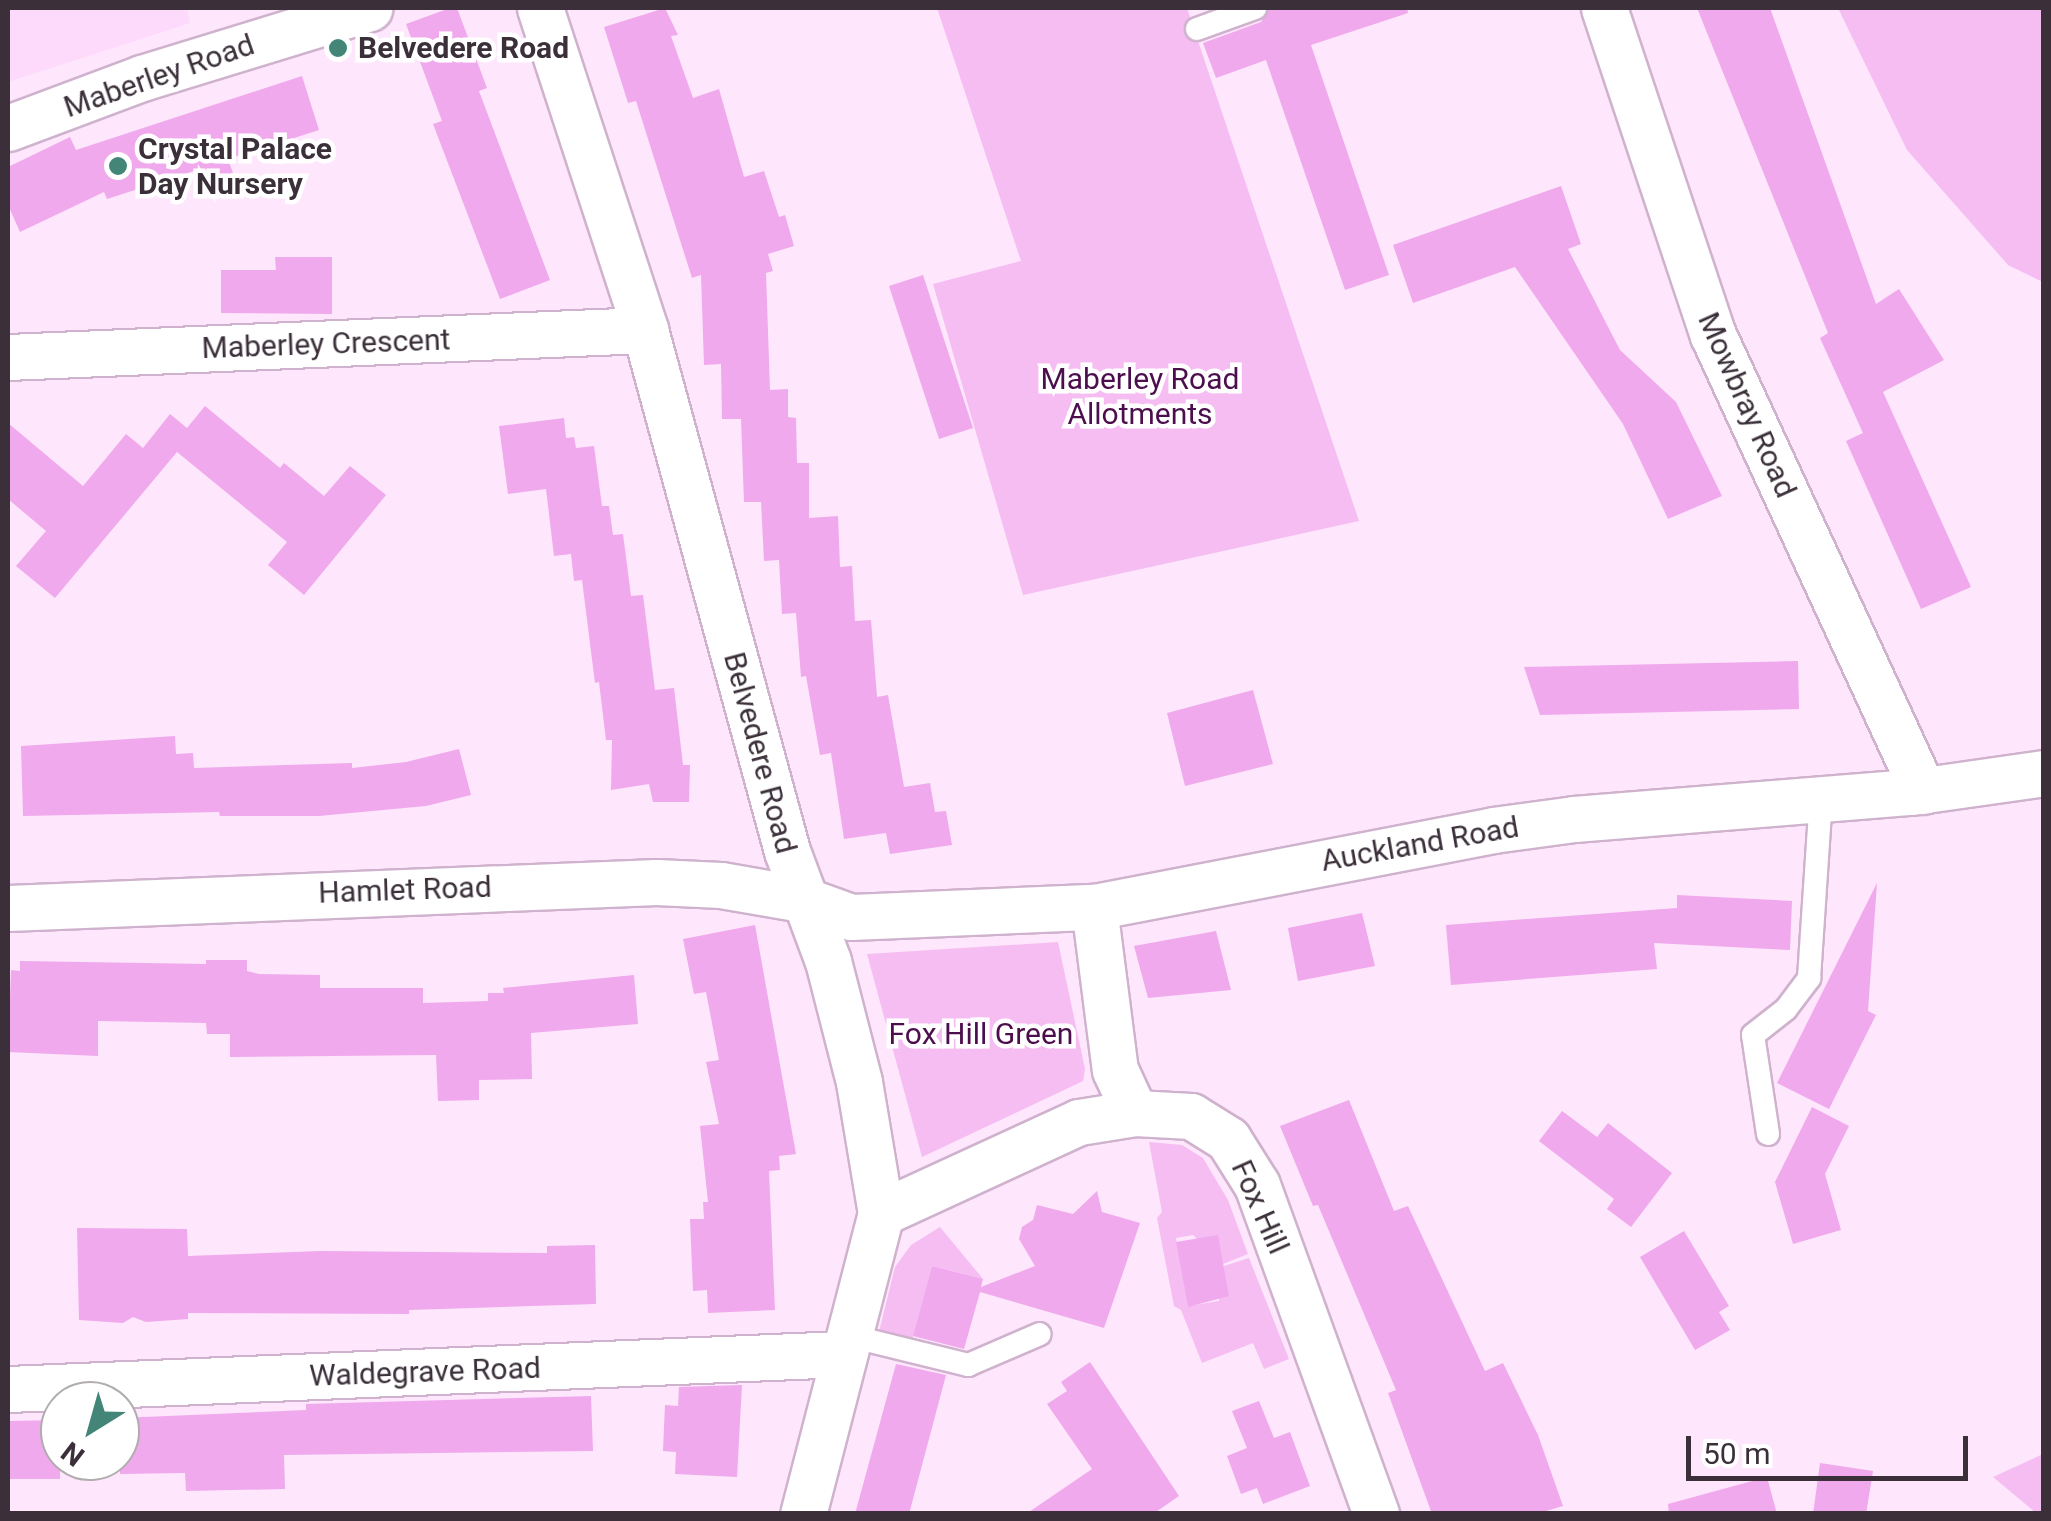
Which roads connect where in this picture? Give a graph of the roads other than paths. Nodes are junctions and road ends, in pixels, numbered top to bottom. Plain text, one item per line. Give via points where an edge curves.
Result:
1 (369, 8) edge
2 (540, 8) edge
3 (1255, 8) edge
4 (1604, 8) edge
5 (1197, 29) dead end
6 (8, 128) edge
7 (645, 330) junction
8 (8, 357) edge
9 (2044, 772) edge
10 (1922, 791) junction
11 (1821, 799) junction
12 (801, 899) junction
13 (1094, 907) junction
14 (8, 908) edge
15 (1135, 1113) junction
16 (1768, 1134) dead end
17 (881, 1213) junction
18 (1040, 1334) dead end
19 (844, 1344) junction
20 (8, 1389) edge
21 (803, 1514) edge
22 (1376, 1514) edge

1 - 6 street, Maberley Road via 142,78
2 - 7 street, Belvedere Road
3 - 5 lane
4 - 10 street, Mowbray Road via 1712,335
7 - 8 street, Maberley Crescent
7 - 12 street, Belvedere Road
9 - 10 street, Auckland Road
10 - 11 street, Auckland Road
11 - 13 street, Auckland Road via 1493,830
11 - 16 lane via 1809,978 1786,1009 1753,1035
12 - 13 street, Auckland Road via 851,918
12 - 14 street, Hamlet Road via 656,882
12 - 17 street, Belvedere Road via 828,961 859,1082
13 - 15 street via 1115,1070
15 - 17 street via 1079,1122
15 - 22 street, Fox Hill via 1191,1116 1228,1139 1258,1185
17 - 19 street, Belvedere Road
18 - 19 lane via 968,1365
19 - 20 street, Waldegrave Road
19 - 21 street, Belvedere Road

